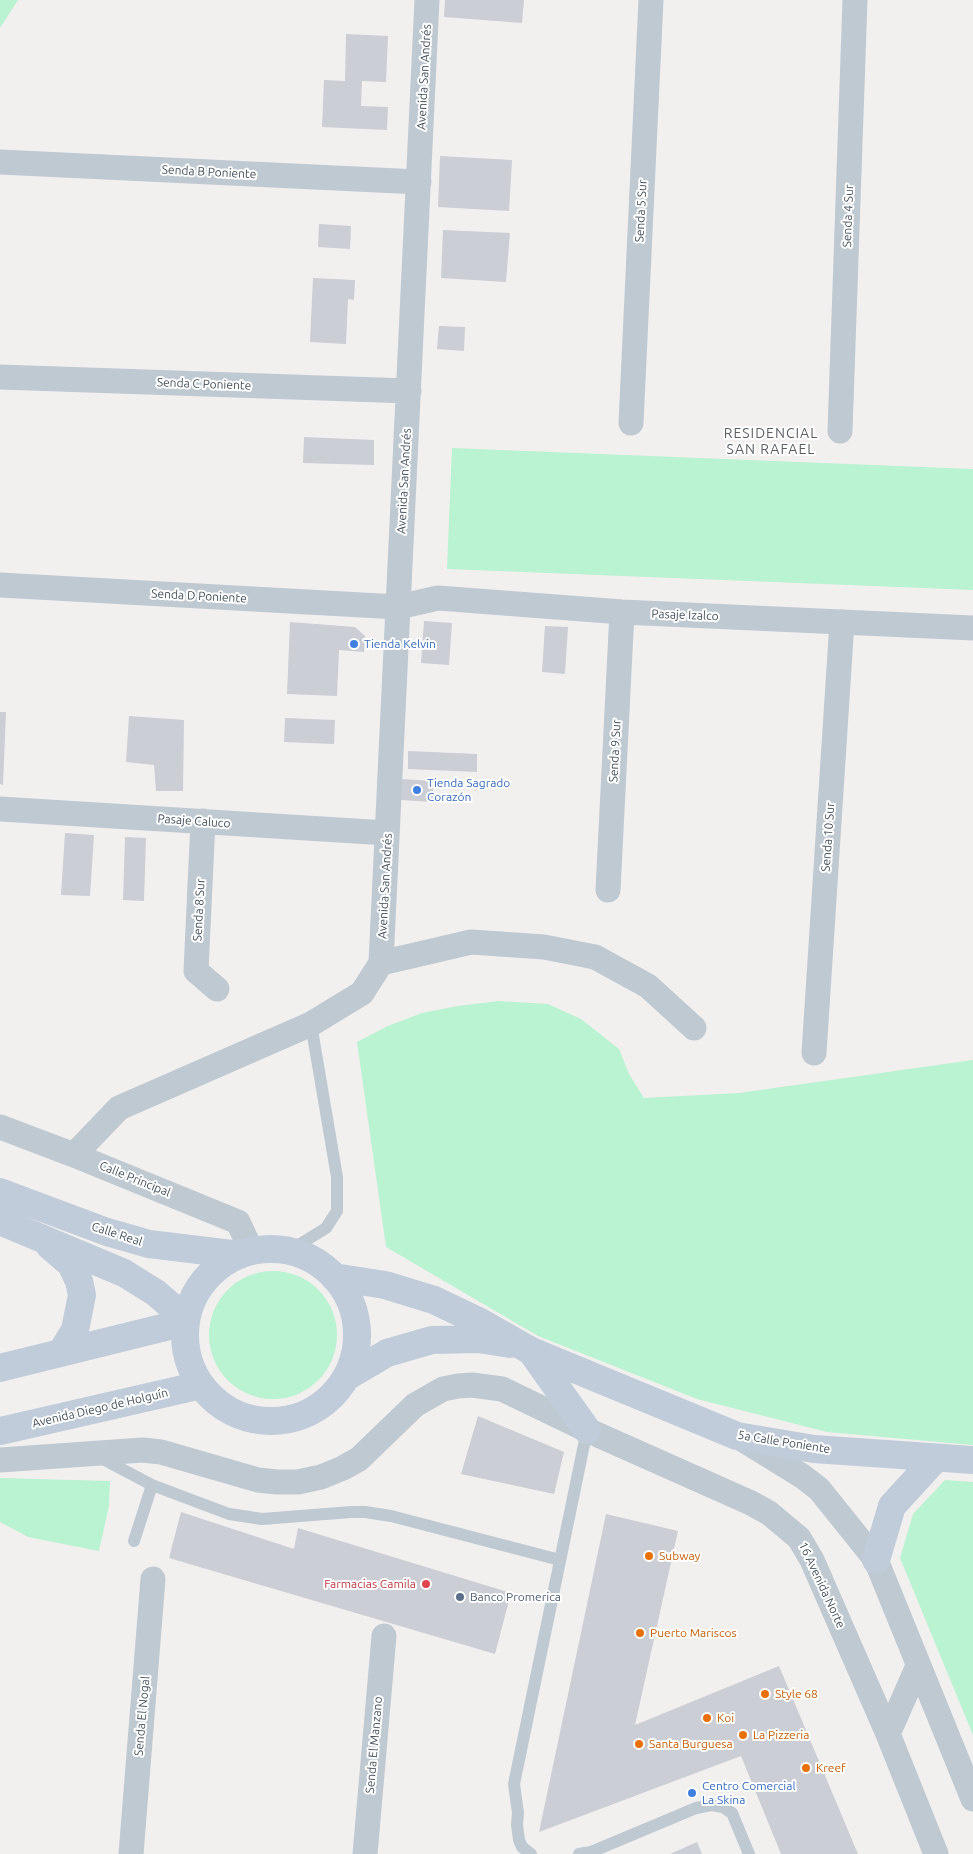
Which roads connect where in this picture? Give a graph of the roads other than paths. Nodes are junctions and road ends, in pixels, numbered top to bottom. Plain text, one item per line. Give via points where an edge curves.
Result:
1 (427, 0) edge
2 (651, 0) edge
3 (855, 0) edge
4 (0, 162) edge
5 (419, 182) junction
6 (0, 377) edge
7 (409, 391) junction
8 (631, 423) dead end
9 (840, 431) dead end
10 (0, 585) edge
11 (398, 607) junction
12 (622, 612) junction
13 (842, 622) junction
14 (973, 628) edge
15 (0, 809) edge
16 (203, 821) junction
17 (387, 833) junction
18 (608, 890) dead end
19 (381, 963) junction
20 (217, 989) dead end
21 (311, 1024) junction
22 (694, 1028) dead end
23 (814, 1053) dead end
24 (0, 1127) edge
25 (74, 1154) junction
26 (0, 1192) edge
27 (0, 1221) edge
28 (39, 1237) junction
29 (289, 1251) junction
30 (246, 1254) junction
31 (334, 1277) junction
32 (186, 1320) junction
33 (526, 1348) junction
34 (61, 1353) junction
35 (0, 1368) edge
36 (348, 1376) junction
37 (201, 1385) junction
38 (587, 1430) junction
39 (0, 1431) edge
40 (737, 1436) junction
41 (90, 1452) junction
42 (936, 1458) junction
43 (0, 1460) edge
44 (973, 1460) edge
45 (152, 1485) junction
46 (134, 1541) dead end
47 (560, 1560) junction
48 (876, 1560) junction
49 (153, 1579) dead end
50 (384, 1636) dead end
51 (918, 1666) junction
52 (888, 1734) junction
53 (973, 1799) edge
54 (587, 1853) edge
55 (131, 1854) edge
56 (365, 1854) edge
57 (531, 1854) edge
58 (749, 1854) edge
59 (936, 1854) edge

1 - 5 street, Avenida San Andrés
2 - 8 street, Senda 5 Sur
3 - 9 street, Senda 4 Sur
4 - 5 street, Senda B Poniente
5 - 7 street, Avenida San Andrés
6 - 7 street, Senda C Poniente
7 - 11 street, Avenida San Andrés
10 - 11 street, Senda D Poniente
11 - 12 street, Pasaje Izalco via 438,598
11 - 17 street, Avenida San Andrés
12 - 13 street, Pasaje Izalco
12 - 18 street, Senda 9 Sur
13 - 14 street, Pasaje Izalco
13 - 23 street, Senda 10 Sur
15 - 16 street, Pasaje Caluco
16 - 17 street, Pasaje Caluco
16 - 20 street, Senda 8 Sur via 196,971
17 - 19 street, Avenida San Andrés
19 - 21 street, Avenida San Andrés via 362,993
19 - 22 street via 471,942 544,947 595,956 648,986
21 - 25 street, Avenida San Andrés via 119,1108
21 - 29 lane via 337,1177 337,1211 326,1228
24 - 25 street, Calle Principal
25 - 30 street, Calle Principal via 238,1222
26 - 30 main road, Calle Real via 107,1232 149,1244
27 - 28 main road
28 - 32 main road via 124,1273 156,1293
28 - 34 main road via 71,1264 82,1295 76,1330
29 - 30 main road via 264,1250
29 - 31 main road via 314,1261
30 - 32 main road via 220,1266 204,1281 192,1300
31 - 33 main road, 5a Calle Poniente via 385,1285 434,1300
31 - 36 main road via 349,1298 357,1323 356,1350
32 - 34 main road
32 - 37 main road via 188,1358
33 - 36 main road, 5a Calle Poniente via 478,1340 432,1340 387,1352
33 - 38 main road
33 - 40 main road, 5a Calle Poniente
34 - 35 main road
36 - 37 main road via 321,1406 284,1420 257,1420 231,1412
37 - 39 main road, Avenida Diego de Holguín
38 - 41 street, 16 Avenida Norte via 502,1389 458,1386 443,1389 415,1406 359,1459 321,1477 298,1482 258,1480 152,1451
38 - 47 lane
38 - 52 street, 16 Avenida Norte via 751,1503 770,1513 799,1538 812,1560
40 - 42 main road, 5a Calle Poniente via 814,1449
40 - 48 street via 819,1489
41 - 43 street, 16 Avenida Norte
41 - 45 lane
42 - 44 main road, 5a Calle Poniente
42 - 48 main road via 892,1506
45 - 46 lane
45 - 47 lane via 244,1517 279,1519 365,1512
47 - 57 lane via 514,1784 519,1840 525,1851
48 - 51 street
49 - 55 street, Senda El Nogal
50 - 56 street, Senda El Manzano
51 - 52 street
51 - 53 street
52 - 59 street, 16 Avenida Norte
54 - 58 lane via 696,1808 711,1805 732,1813

